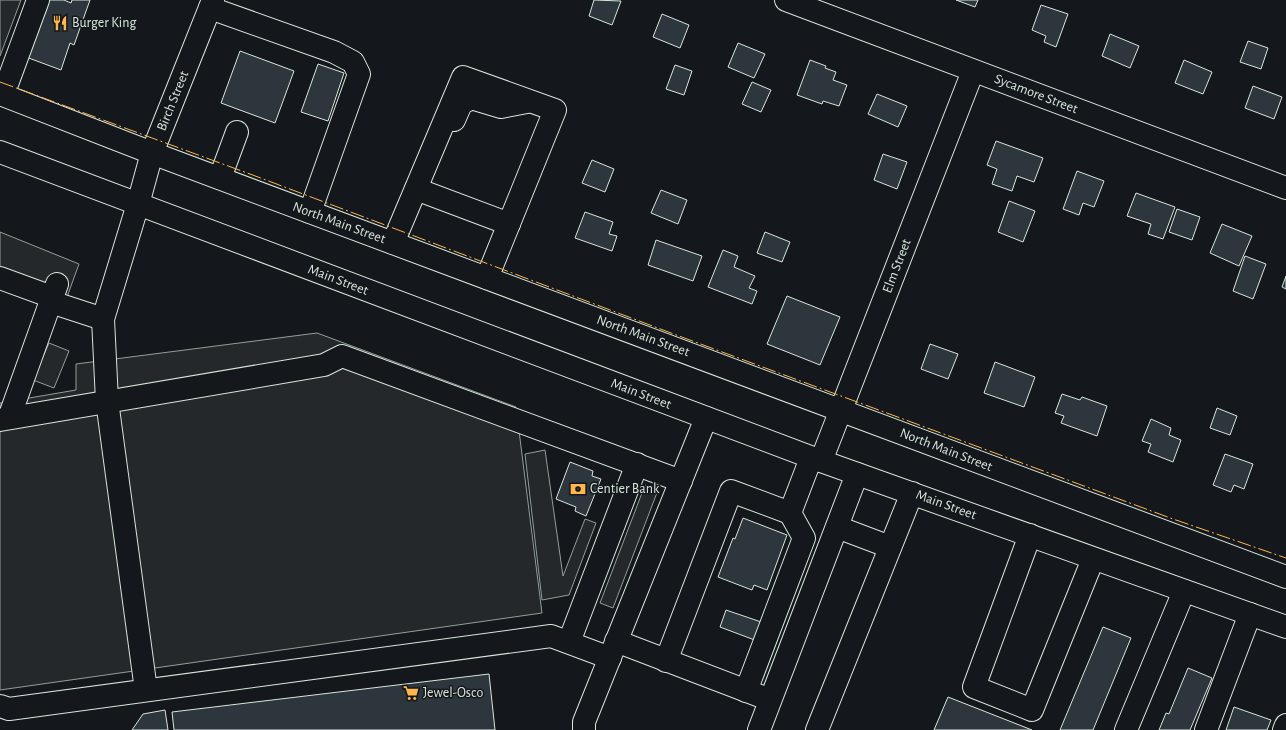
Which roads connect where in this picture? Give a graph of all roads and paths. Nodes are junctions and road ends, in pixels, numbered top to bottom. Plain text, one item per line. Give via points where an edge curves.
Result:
1 (38, 0) edge
2 (786, 0) edge
3 (212, 4) edge
4 (973, 71) junction
5 (2, 94) edge
6 (238, 132) dead end
7 (0, 152) edge
8 (152, 153) junction
9 (220, 178) junction
10 (417, 186) junction
11 (1286, 188) edge
12 (138, 204) junction
13 (310, 212) junction
14 (509, 224) junction
15 (393, 243) junction
16 (0, 278) edge
17 (487, 278) junction
18 (53, 294) junction
19 (103, 319) junction
20 (106, 402) junction
21 (840, 410) junction
22 (706, 418) junction
23 (5, 419) edge
24 (816, 460) junction
25 (637, 464) junction
26 (858, 474) junction
27 (681, 481) junction
28 (912, 493) junction
29 (790, 513) junction
30 (837, 527) junction
31 (1030, 535) junction
32 (890, 547) junction
33 (1093, 559) junction
34 (1286, 577) edge
35 (1184, 591) junction
36 (1250, 614) junction
37 (1286, 627) edge
38 (570, 642) junction
39 (613, 649) junction
40 (666, 660) junction
41 (146, 690) junction
42 (746, 691) junction
43 (770, 700) junction
44 (0, 706) edge
45 (1286, 725) edge
46 (584, 730) edge
47 (758, 730) edge
48 (817, 730) edge
49 (1126, 730) edge
50 (1206, 730) edge
51 (1284, 730) edge

1 - 5 street
2 - 4 street, Sycamore Street
3 - 8 street, Birch Street
3 - 13 street via 334,52 353,62 359,74
4 - 11 street, Sycamore Street
4 - 21 street, Elm Street
5 - 8 street, North Main Street
6 - 9 street
7 - 12 street, Main Street
8 - 9 street, North Main Street
8 - 12 street, Birch Street
9 - 13 street, North Main Street
10 - 14 street
10 - 14 street via 463,77 555,110
10 - 15 street
12 - 19 street, Birch Street
12 - 22 street, Main Street
13 - 15 street, North Main Street
14 - 17 street
15 - 17 street, North Main Street
16 - 18 street
17 - 21 street, North Main Street
18 - 19 street
18 - 23 street
19 - 20 street, Birch Street
20 - 23 street
20 - 25 street via 324,365 342,356
20 - 41 street, Birch Street
21 - 24 street, Elm Street
21 - 34 street, North Main Street
22 - 24 street, Main Street
22 - 27 street
24 - 26 street, Main Street
24 - 29 street, Elm Street
25 - 27 street
25 - 38 street
26 - 28 street, Main Street
26 - 30 street
27 - 39 street
28 - 31 street, Main Street
28 - 32 street
29 - 40 street via 731,491
29 - 42 street via 804,538
30 - 32 street
30 - 43 street
31 - 33 street, Main Street
31 - 33 street via 974,687 1032,710
32 - 48 street
33 - 35 street, Main Street
35 - 36 street, Main Street
35 - 49 street
36 - 37 street, Main Street
36 - 50 street
38 - 39 street
38 - 41 street via 551,636
39 - 40 street
39 - 46 street via 584,722
40 - 42 street
41 - 44 street via 9,709
42 - 43 street
43 - 47 street
45 - 51 street

